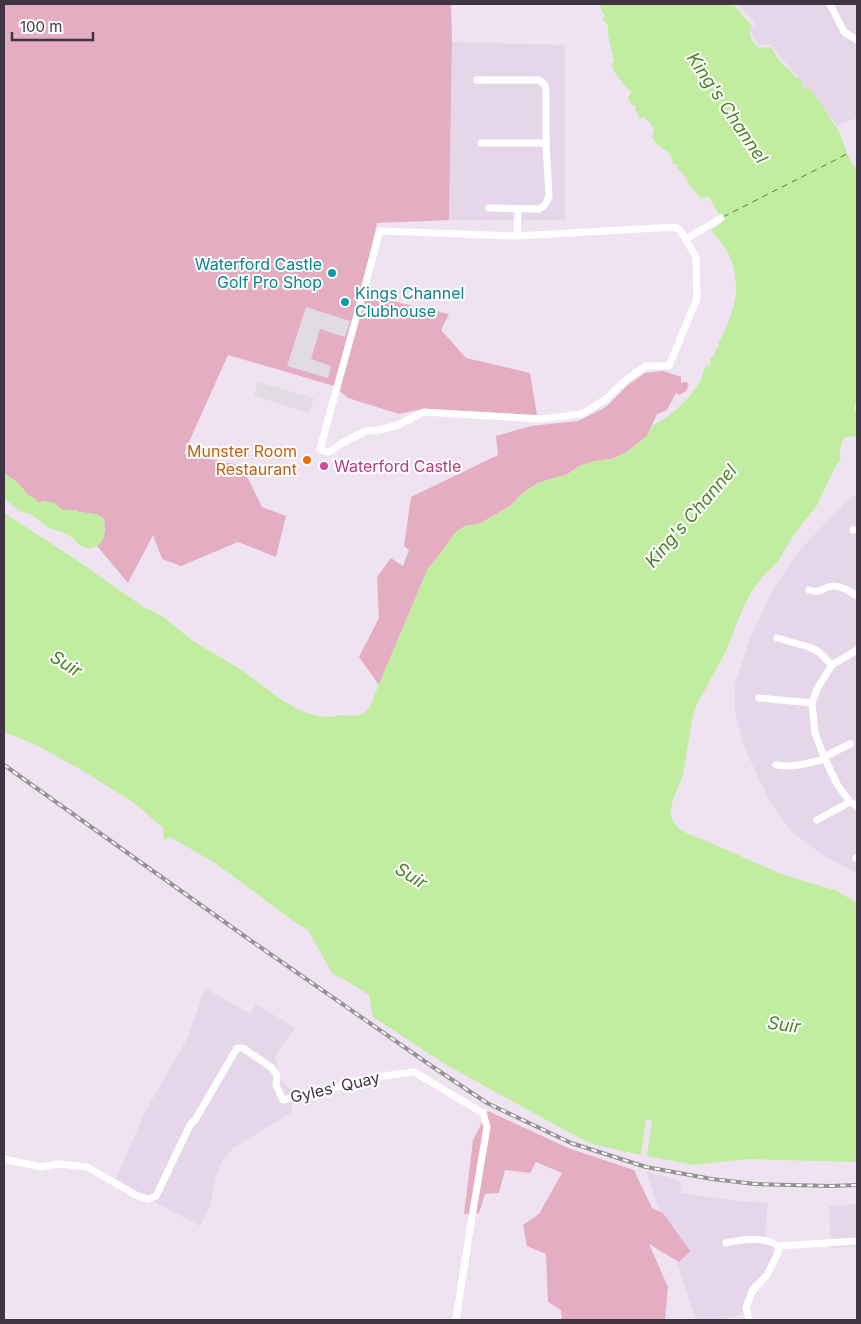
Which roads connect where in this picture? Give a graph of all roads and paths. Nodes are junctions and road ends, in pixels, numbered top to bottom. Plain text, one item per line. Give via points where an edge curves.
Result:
1 (830, 4) edge
2 (857, 40) edge
3 (477, 80) dead end
4 (481, 143) dead end
5 (546, 143) junction
6 (489, 208) dead end
7 (518, 209) junction
8 (721, 218) dead end
9 (517, 236) junction
10 (686, 239) junction
11 (809, 590) dead end
12 (857, 596) edge
13 (777, 638) dead end
14 (857, 650) edge
15 (832, 665) junction
16 (759, 698) dead end
17 (812, 702) junction
18 (850, 744) dead end
19 (824, 758) junction
20 (776, 764) dead end
21 (850, 802) junction
22 (857, 806) edge
23 (817, 820) dead end
24 (4, 1159) edge
25 (857, 1241) edge
26 (726, 1242) dead end
27 (779, 1246) junction
28 (456, 1320) edge
29 (748, 1320) edge

1 - 2 street via 844,32
3 - 5 street via 533,79 545,85
4 - 5 street
5 - 7 street via 547,202 539,209
6 - 7 street
7 - 9 street
8 - 10 street
9 - 10 street via 672,226 678,227
9 - 10 street via 380,232 320,449 331,451 366,431 398,425 424,412 540,419 582,414 646,366 669,366 697,298 697,260
11 - 12 street via 818,592 838,586
13 - 15 street via 819,652
14 - 15 street
15 - 17 street
16 - 17 street
17 - 19 street via 814,733
18 - 19 street
19 - 20 street via 787,767
19 - 21 street
21 - 22 street
21 - 23 street
24 - 28 street, Gyles' Quay via 41,1167 60,1164 87,1167 148,1199 156,1196 190,1125 237,1048 243,1048 272,1068 277,1074 276,1085 283,1100 383,1076 414,1072 482,1113 487,1127
25 - 27 street
26 - 27 street via 749,1238 770,1241
27 - 29 street via 767,1275 752,1291 746,1308

